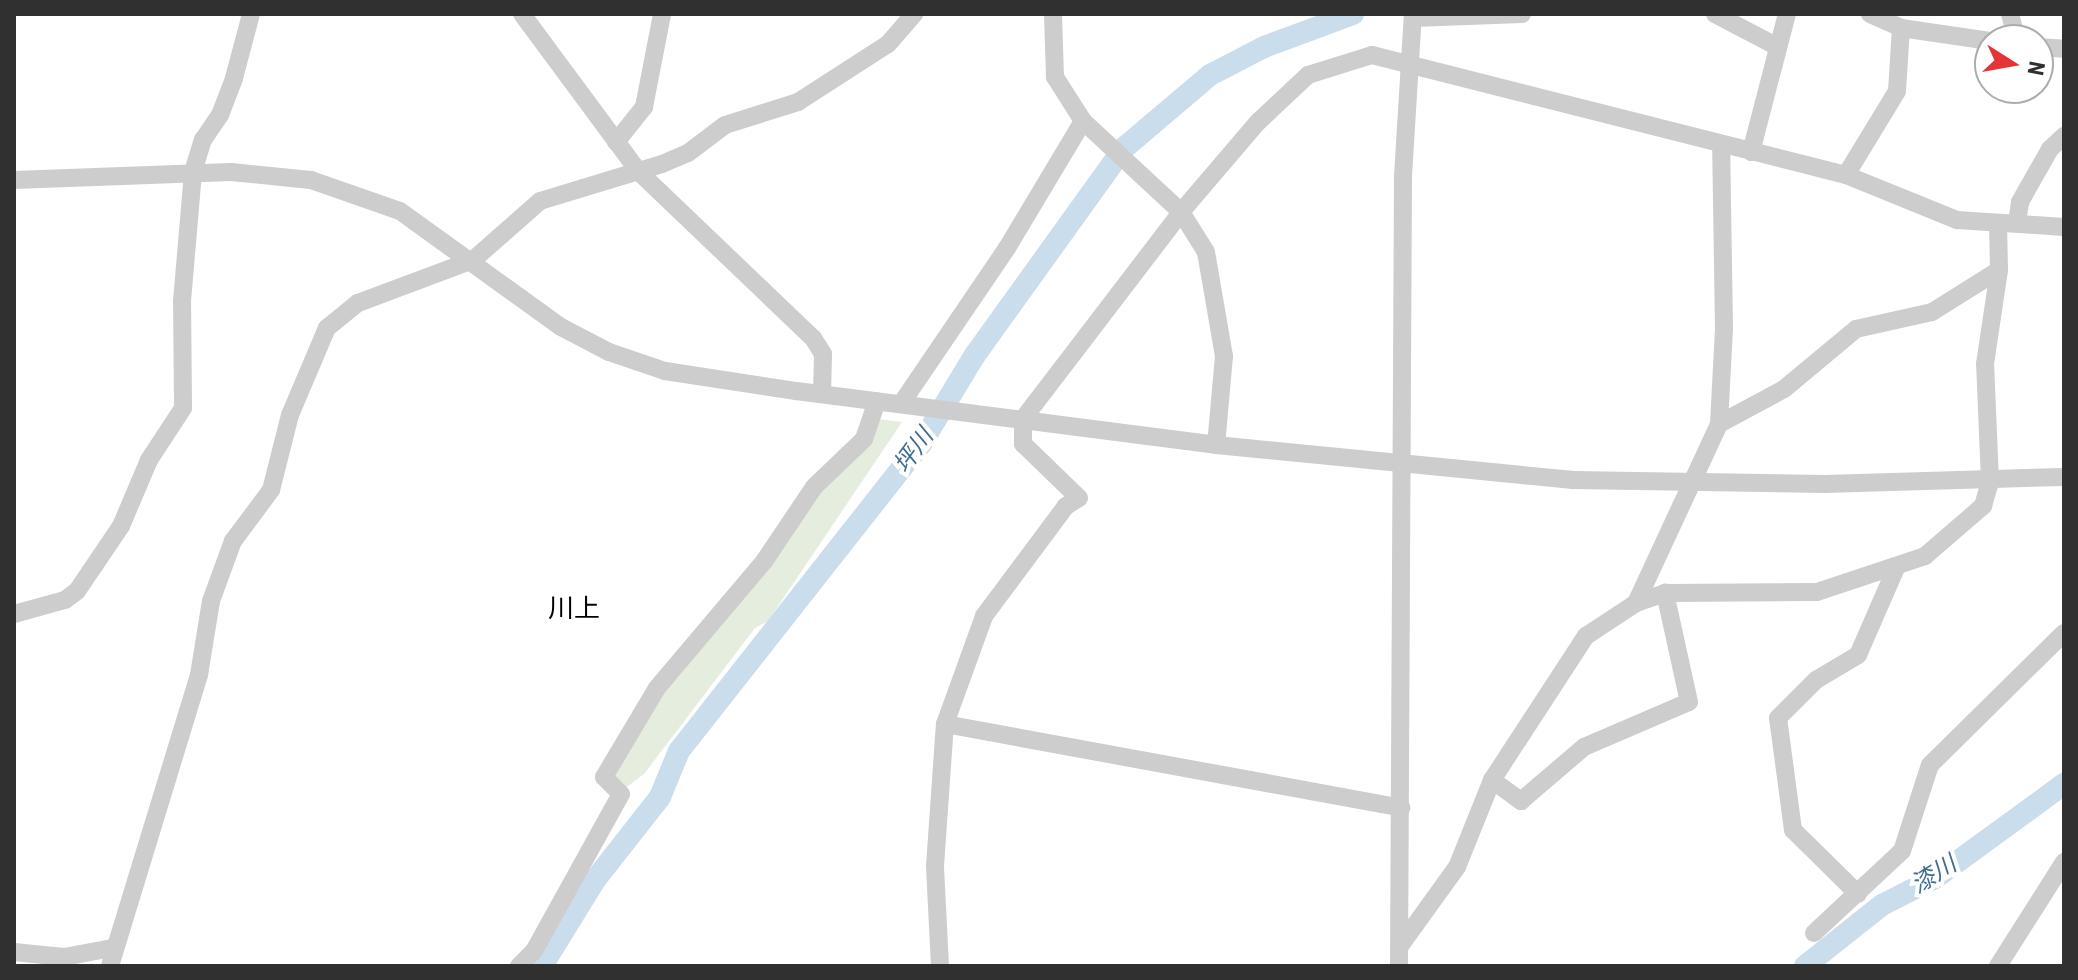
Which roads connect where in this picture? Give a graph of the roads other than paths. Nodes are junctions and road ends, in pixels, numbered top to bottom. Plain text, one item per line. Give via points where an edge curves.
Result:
1 (251, 14) edge
2 (522, 14) edge
3 (662, 14) edge
4 (914, 14) edge
5 (1053, 14) edge
6 (1522, 14) edge
7 (1715, 14) edge
8 (1787, 14) edge
9 (1870, 14) edge
10 (1413, 16) edge
11 (1901, 28) junction
12 (1974, 39) edge
13 (1776, 46) junction
14 (1408, 63) junction
15 (1083, 121) junction
16 (2064, 136) edge
17 (616, 142) junction
18 (1721, 144) junction
19 (1751, 152) junction
20 (638, 171) junction
21 (193, 172) junction
22 (1846, 175) junction
23 (14, 180) edge
24 (1181, 212) junction
25 (2007, 222) junction
26 (2064, 227) edge
27 (473, 260) junction
28 (1999, 270) junction
29 (822, 394) junction
30 (877, 401) junction
31 (901, 404) junction
32 (1023, 419) junction
33 (1719, 424) junction
34 (1216, 445) junction
35 (1399, 464) junction
36 (2064, 477) edge
37 (1990, 481) junction
38 (1694, 483) junction
39 (1896, 568) junction
40 (1665, 593) junction
41 (1636, 603) junction
42 (14, 614) edge
43 (2064, 633) edge
44 (945, 724) junction
45 (1492, 780) junction
46 (1401, 808) junction
47 (2064, 862) edge
48 (1858, 894) junction
49 (1814, 933) dead end
50 (1400, 946) junction
51 (21, 957) edge
52 (111, 957) edge
53 (519, 966) edge
54 (940, 966) edge
55 (1399, 966) edge
56 (1998, 966) edge

1 - 21 street via 234,78
2 - 17 street
3 - 17 street via 644,107
4 - 20 street via 888,44 798,102 725,125 688,153
5 - 15 street via 1055,77
6 - 10 street
7 - 13 street
8 - 13 street
9 - 11 street
10 - 14 street
11 - 12 street
11 - 22 street via 1897,91
13 - 19 street
14 - 18 street
14 - 24 street via 1372,55 1308,75 1258,122
14 - 35 street
15 - 24 street
15 - 31 street via 1007,248
16 - 25 street via 2050,149
17 - 20 street
18 - 19 street
18 - 33 street via 1724,299
19 - 22 street
20 - 27 street via 540,201
20 - 29 street via 813,338 823,354
21 - 23 street
21 - 27 street via 276,174 343,189 400,211
21 - 42 street via 182,301 183,408 149,460 121,526 77,591 65,600
22 - 25 street via 1957,220
24 - 32 street
24 - 34 street via 1206,252 1224,356
25 - 26 street
25 - 28 street
27 - 29 street via 561,327 609,352 665,371
27 - 52 street via 358,303 327,328 315,348 290,415 271,490 233,541 211,601 199,675
28 - 33 street via 1932,312 1856,329 1784,389
28 - 37 street via 1985,364
29 - 30 street
30 - 31 street
30 - 53 street via 864,439 814,487 765,560 657,688 604,777 621,794 534,951
31 - 32 street
32 - 34 street
32 - 44 street via 1023,444 1079,498 1066,506 984,616
33 - 38 street
34 - 35 street
35 - 38 street via 1573,480
35 - 46 street
36 - 37 street
37 - 38 street
37 - 39 street via 1983,506 1925,556
38 - 41 street
39 - 40 street via 1817,592
39 - 48 street via 1858,655 1816,680 1778,718 1793,830
40 - 41 street
40 - 45 street via 1689,702 1584,747 1521,801
41 - 45 street via 1586,636
43 - 48 street via 1930,765 1902,851
44 - 46 street
44 - 54 street via 935,866
45 - 50 street via 1457,867
46 - 50 street
47 - 56 street
48 - 49 street
50 - 55 street
51 - 52 street

